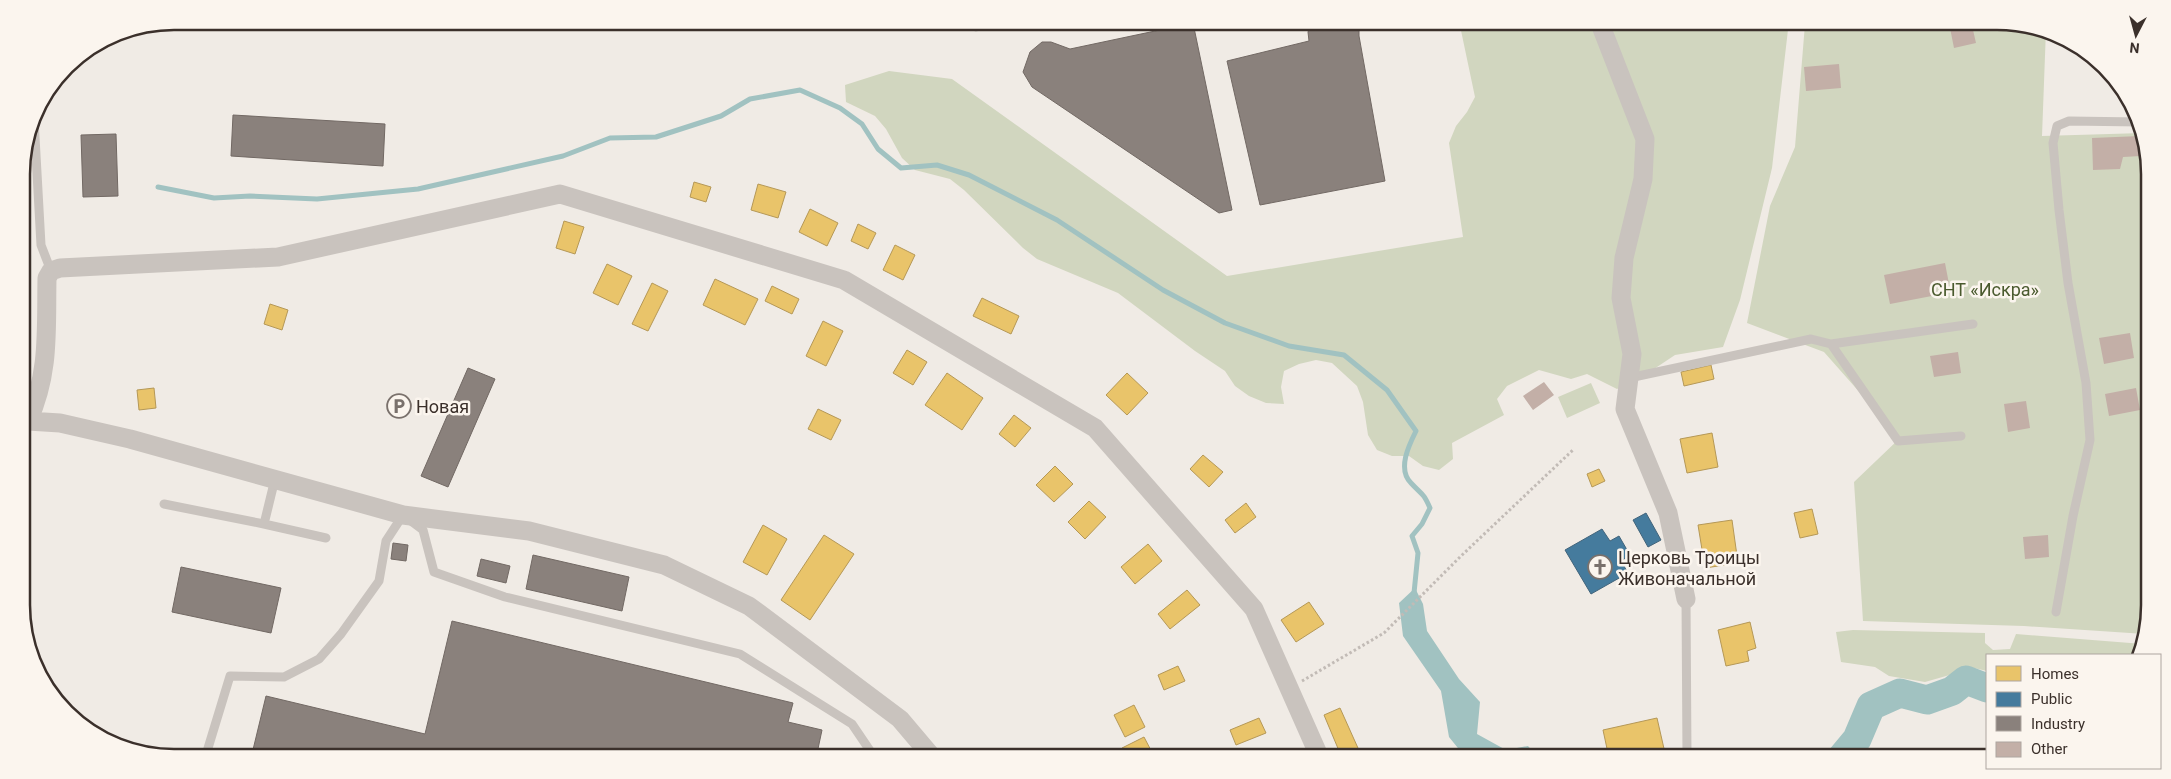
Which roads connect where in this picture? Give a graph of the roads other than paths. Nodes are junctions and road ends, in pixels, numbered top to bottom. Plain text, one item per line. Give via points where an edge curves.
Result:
1 (1602, 30) edge
2 (2131, 122) edge
3 (35, 137) edge
4 (51, 271) junction
5 (1973, 324) dead end
6 (1831, 344) junction
7 (1629, 378) junction
8 (30, 415) edge
9 (30, 422) edge
10 (1961, 436) dead end
11 (276, 479) junction
12 (164, 504) dead end
13 (404, 515) junction
14 (264, 524) junction
15 (326, 538) dead end
16 (1686, 599) joint
17 (2056, 612) dead end
18 (208, 749) edge
19 (870, 749) edge
20 (925, 749) edge
21 (1316, 749) edge
22 (1687, 749) edge

1 - 7 street via 1644,139 1644,179 1624,258 1621,298 1632,354
2 - 17 lane via 2069,121 2057,126 2054,143 2059,210 2086,383 2090,440
3 - 4 lane via 41,245
4 - 8 street via 47,278 44,373 39,398
4 - 21 street via 278,257 560,194 844,280 1095,428 1254,609
5 - 6 lane
6 - 7 lane via 1811,339
6 - 10 lane via 1898,441
7 - 16 street via 1625,409 1668,513
9 - 11 street via 60,423 130,439
11 - 13 street
11 - 14 lane
12 - 14 lane
13 - 18 lane via 386,541 379,581 319,659 284,677 230,676
13 - 19 lane via 423,530 434,572 505,597 740,654 852,724
13 - 20 street via 529,531 664,565 749,606 900,719
14 - 15 lane
16 - 22 lane

